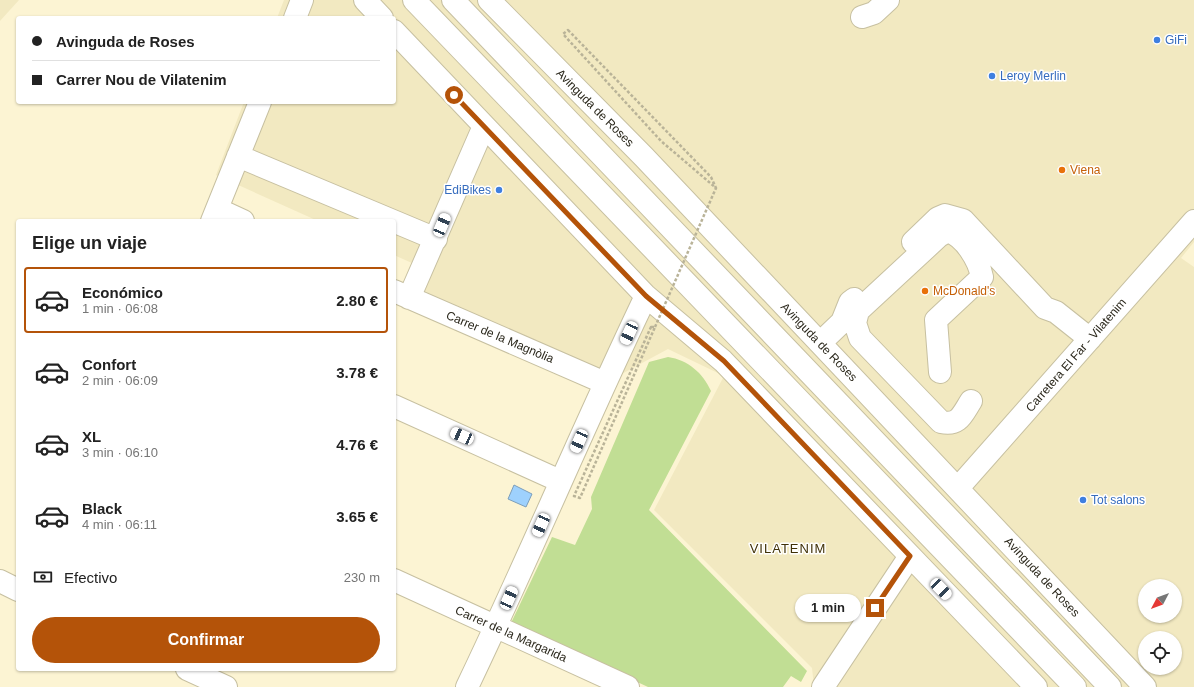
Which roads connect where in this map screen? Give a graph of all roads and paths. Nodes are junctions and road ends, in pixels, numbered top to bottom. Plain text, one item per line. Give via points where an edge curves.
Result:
1 (302, 0) edge
2 (365, 0) edge
3 (414, 0) edge
4 (453, 0) edge
5 (489, 0) edge
6 (888, 0) edge
7 (296, 16) edge
8 (380, 16) edge
9 (862, 17) dead end
10 (396, 33) edge
11 (259, 104) edge
12 (484, 126) junction
13 (238, 156) junction
14 (716, 188) junction
15 (214, 215) edge
16 (233, 219) edge
17 (390, 219) edge
18 (396, 221) edge
19 (1194, 221) edge
20 (436, 238) junction
21 (401, 294) edge
22 (646, 296) junction
23 (655, 327) dead end
24 (1090, 339) junction
25 (820, 343) junction
26 (940, 372) dead end
27 (605, 383) junction
28 (971, 401) dead end
29 (396, 407) edge
30 (560, 481) junction
31 (958, 488) junction
32 (910, 556) junction
33 (0, 581) edge
34 (396, 581) edge
35 (16, 589) edge
36 (496, 627) junction
37 (191, 671) edge
38 (226, 687) edge
39 (467, 687) edge
40 (628, 687) edge
41 (823, 687) edge
42 (1036, 687) edge
43 (1075, 687) edge
44 (1110, 687) edge
45 (1145, 687) edge

1 - 7 main road
2 - 8 main road
3 - 43 main road
4 - 44 main road
5 - 25 main road, Avinguda de Roses via 644,157
6 - 9 main road via 874,13
10 - 12 main road
11 - 13 main road
12 - 20 main road
12 - 22 main road
13 - 15 main road
13 - 17 main road
14 - 14 path via 661,141 563,34 568,30 711,177
14 - 23 path, bridge
15 - 16 main road
18 - 20 main road
19 - 24 main road, Carretera El Far - Vilatenim
20 - 21 main road
21 - 27 main road, Carrer de la Magnòlia
22 - 27 main road
22 - 32 main road via 724,361
24 - 25 main road via 1056,312 1045,308 963,220 945,214 850,302 842,322
24 - 31 main road, Carretera El Far - Vilatenim
25 - 31 main road, Avinguda de Roses
26 - 28 main road via 936,320 982,277 976,257 954,234 948,232 939,236 858,312 855,323 860,338 941,422 950,424 959,420
27 - 30 main road
29 - 30 main road
30 - 36 main road
31 - 45 main road, Avinguda de Roses
32 - 41 main road
32 - 42 main road
33 - 35 main road
34 - 36 main road, Carrer de la Margarida
36 - 39 main road
36 - 40 main road, Carrer de la Margarida
37 - 38 main road

